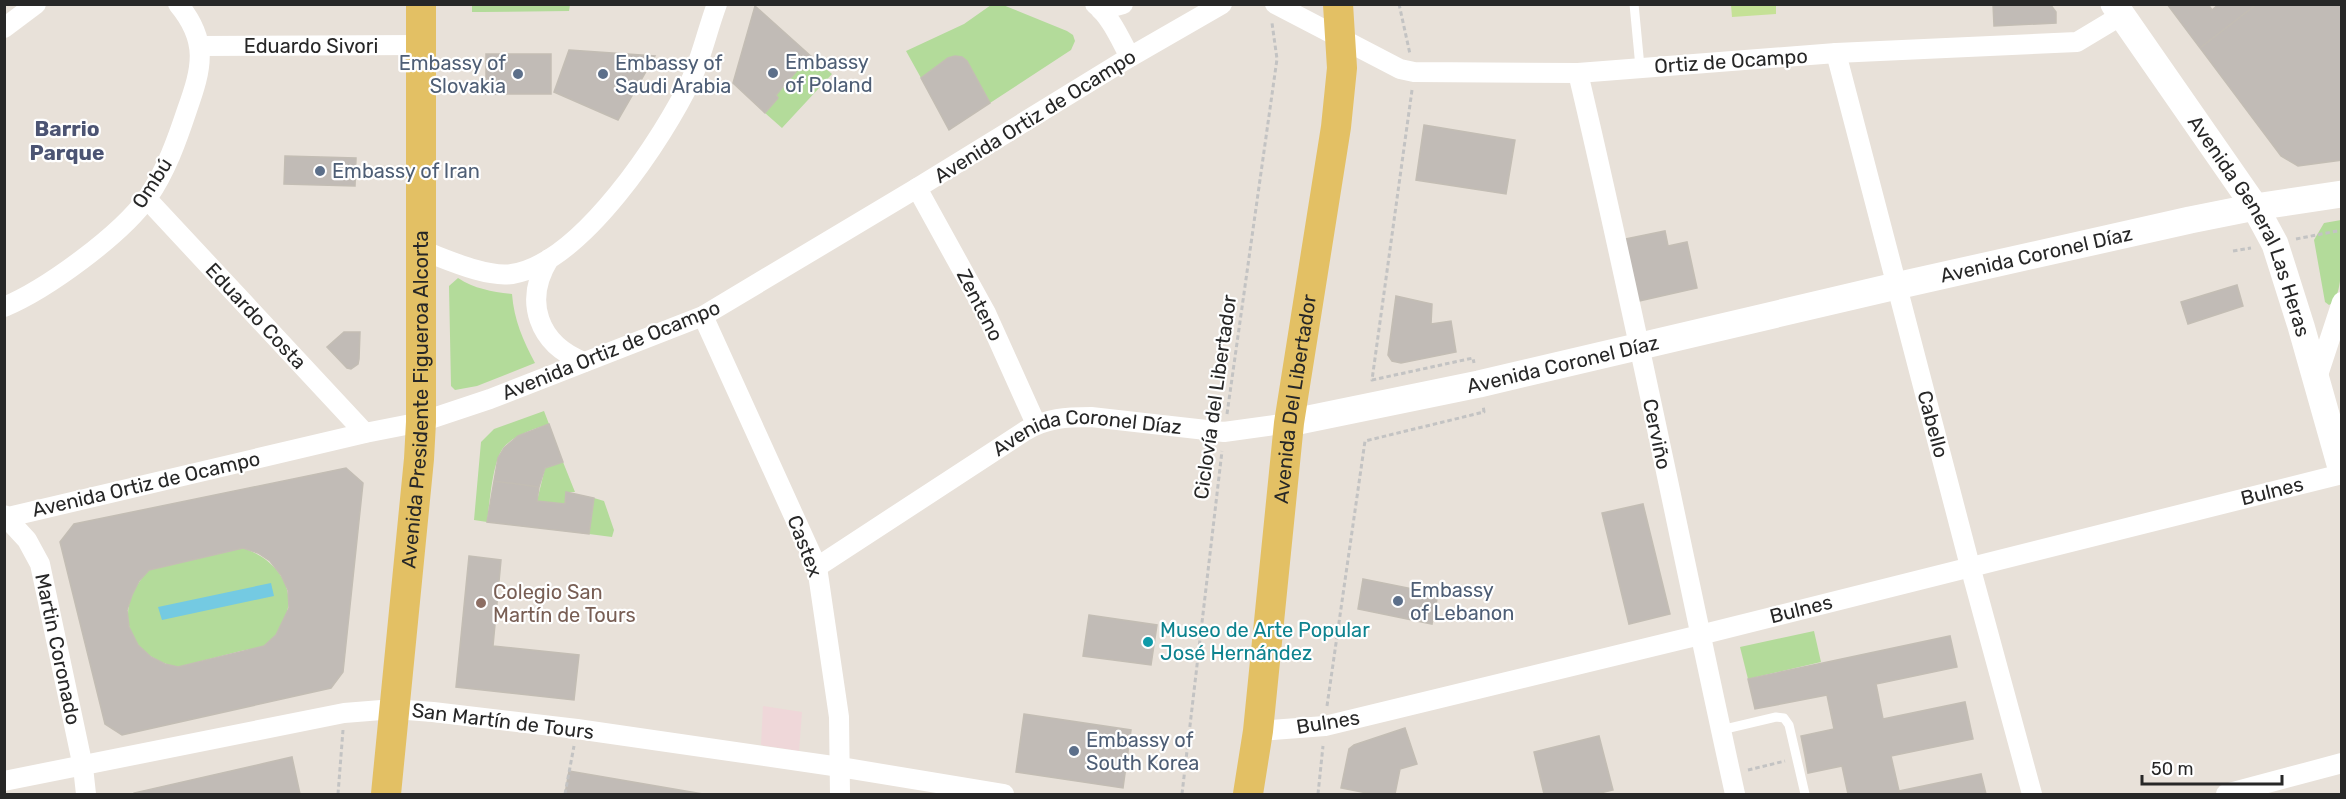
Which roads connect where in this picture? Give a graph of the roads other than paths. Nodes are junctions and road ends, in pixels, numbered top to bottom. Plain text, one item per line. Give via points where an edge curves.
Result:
1 (36, 4) edge
2 (178, 4) edge
3 (421, 4) edge
4 (717, 4) edge
5 (1123, 4) edge
6 (1222, 4) edge
7 (1338, 4) edge
8 (1634, 4) edge
9 (1098, 7) edge
10 (1273, 9) edge
11 (2118, 10) edge
12 (4, 28) edge
13 (1340, 38) junction
14 (421, 45) junction
15 (201, 46) junction
16 (1836, 53) junction
17 (1130, 57) junction
18 (1640, 67) junction
19 (1578, 73) junction
20 (917, 188) junction
21 (2342, 194) edge
22 (147, 199) junction
23 (2255, 207) junction
24 (421, 250) junction
25 (549, 259) junction
26 (1896, 286) junction
27 (2342, 302) edge
28 (4, 307) edge
29 (703, 316) junction
30 (1639, 347) junction
31 (584, 362) junction
32 (2316, 381) junction
33 (421, 422) junction
34 (1289, 423) junction
35 (1036, 424) junction
36 (365, 433) junction
37 (2342, 472) edge
38 (5, 517) edge
39 (1970, 566) junction
40 (817, 567) junction
41 (1700, 635) junction
42 (394, 709) junction
43 (1258, 730) junction
44 (1721, 730) junction
45 (2342, 763) edge
46 (83, 767) junction
47 (840, 767) junction
48 (4, 782) edge
49 (86, 795) edge
50 (386, 795) edge
51 (840, 795) edge
52 (1004, 795) edge
53 (1248, 795) edge
54 (1735, 795) edge
55 (1804, 795) edge
56 (2032, 795) edge
57 (2226, 795) edge

1 - 12 street
2 - 15 street
3 - 14 main road, Avenida Presidente Figueroa Alcorta
4 - 25 street via 692,77 640,166 589,225
5 - 9 street
6 - 17 street, Avenida Ortiz de Ocampo
7 - 13 main road, Avenida Del Libertador
8 - 18 lane
9 - 17 street
10 - 13 street
11 - 16 street, Ortiz de Ocampo via 2076,42
11 - 23 main road, Avenida General Las Heras
13 - 19 street, Ortiz de Ocampo via 1400,69 1414,72
13 - 34 main road, Avenida Del Libertador via 1342,68 1336,127
14 - 15 street, Eduardo Sivori
14 - 24 main road, Avenida Presidente Figueroa Alcorta
15 - 22 street, Ombú via 197,79 178,138
16 - 18 street, Ortiz de Ocampo
16 - 26 street, Cabello
17 - 20 street, Avenida Ortiz de Ocampo
18 - 19 street, Ortiz de Ocampo
19 - 30 street, Cerviño
20 - 29 street, Avenida Ortiz de Ocampo
20 - 35 street, Zenteno via 986,313
21 - 23 main road, Avenida Coronel Díaz
22 - 28 street, Ombú via 114,232 45,286
22 - 36 street, Eduardo Costa
23 - 26 main road, Avenida Coronel Díaz
23 - 32 main road, Avenida General Las Heras via 2275,244
24 - 25 street via 495,274 525,271
24 - 33 main road, Avenida Presidente Figueroa Alcorta
25 - 31 street via 538,282 539,320 552,342
26 - 30 main road, Avenida Coronel Díaz
26 - 39 street, Cabello
27 - 32 street
29 - 31 street, Avenida Ortiz de Ocampo
29 - 40 street, Castex
30 - 34 main road, Avenida Coronel Díaz
30 - 41 street, Cerviño
31 - 33 street, Avenida Ortiz de Ocampo
32 - 37 main road, Avenida General Las Heras
33 - 36 street, Avenida Ortiz de Ocampo
33 - 42 main road, Avenida Presidente Figueroa Alcorta
34 - 35 street, Avenida Coronel Díaz via 1224,432 1091,417
34 - 43 main road, Avenida Del Libertador
35 - 40 street, Avenida Coronel Díaz
36 - 38 street, Avenida Ortiz de Ocampo
37 - 39 street, Bulnes
38 - 46 street, Martin Coronado via 27,540 40,564
39 - 41 street, Bulnes
39 - 56 street, Cabello
40 - 47 street, Castex via 839,717
41 - 43 street, Bulnes via 1325,726
41 - 44 street, Cerviño
42 - 46 street, San Martín de Tours via 344,713
42 - 47 street, San Martín de Tours via 577,729
42 - 50 main road, Avenida Presidente Figueroa Alcorta
43 - 53 main road, Avenida Del Libertador
44 - 54 street, Cerviño
44 - 55 lane via 1784,718 1789,725
45 - 57 street
46 - 48 street, San Martín de Tours
46 - 49 street, Martin Coronado
47 - 51 street, Castex
47 - 52 street, San Martín de Tours

